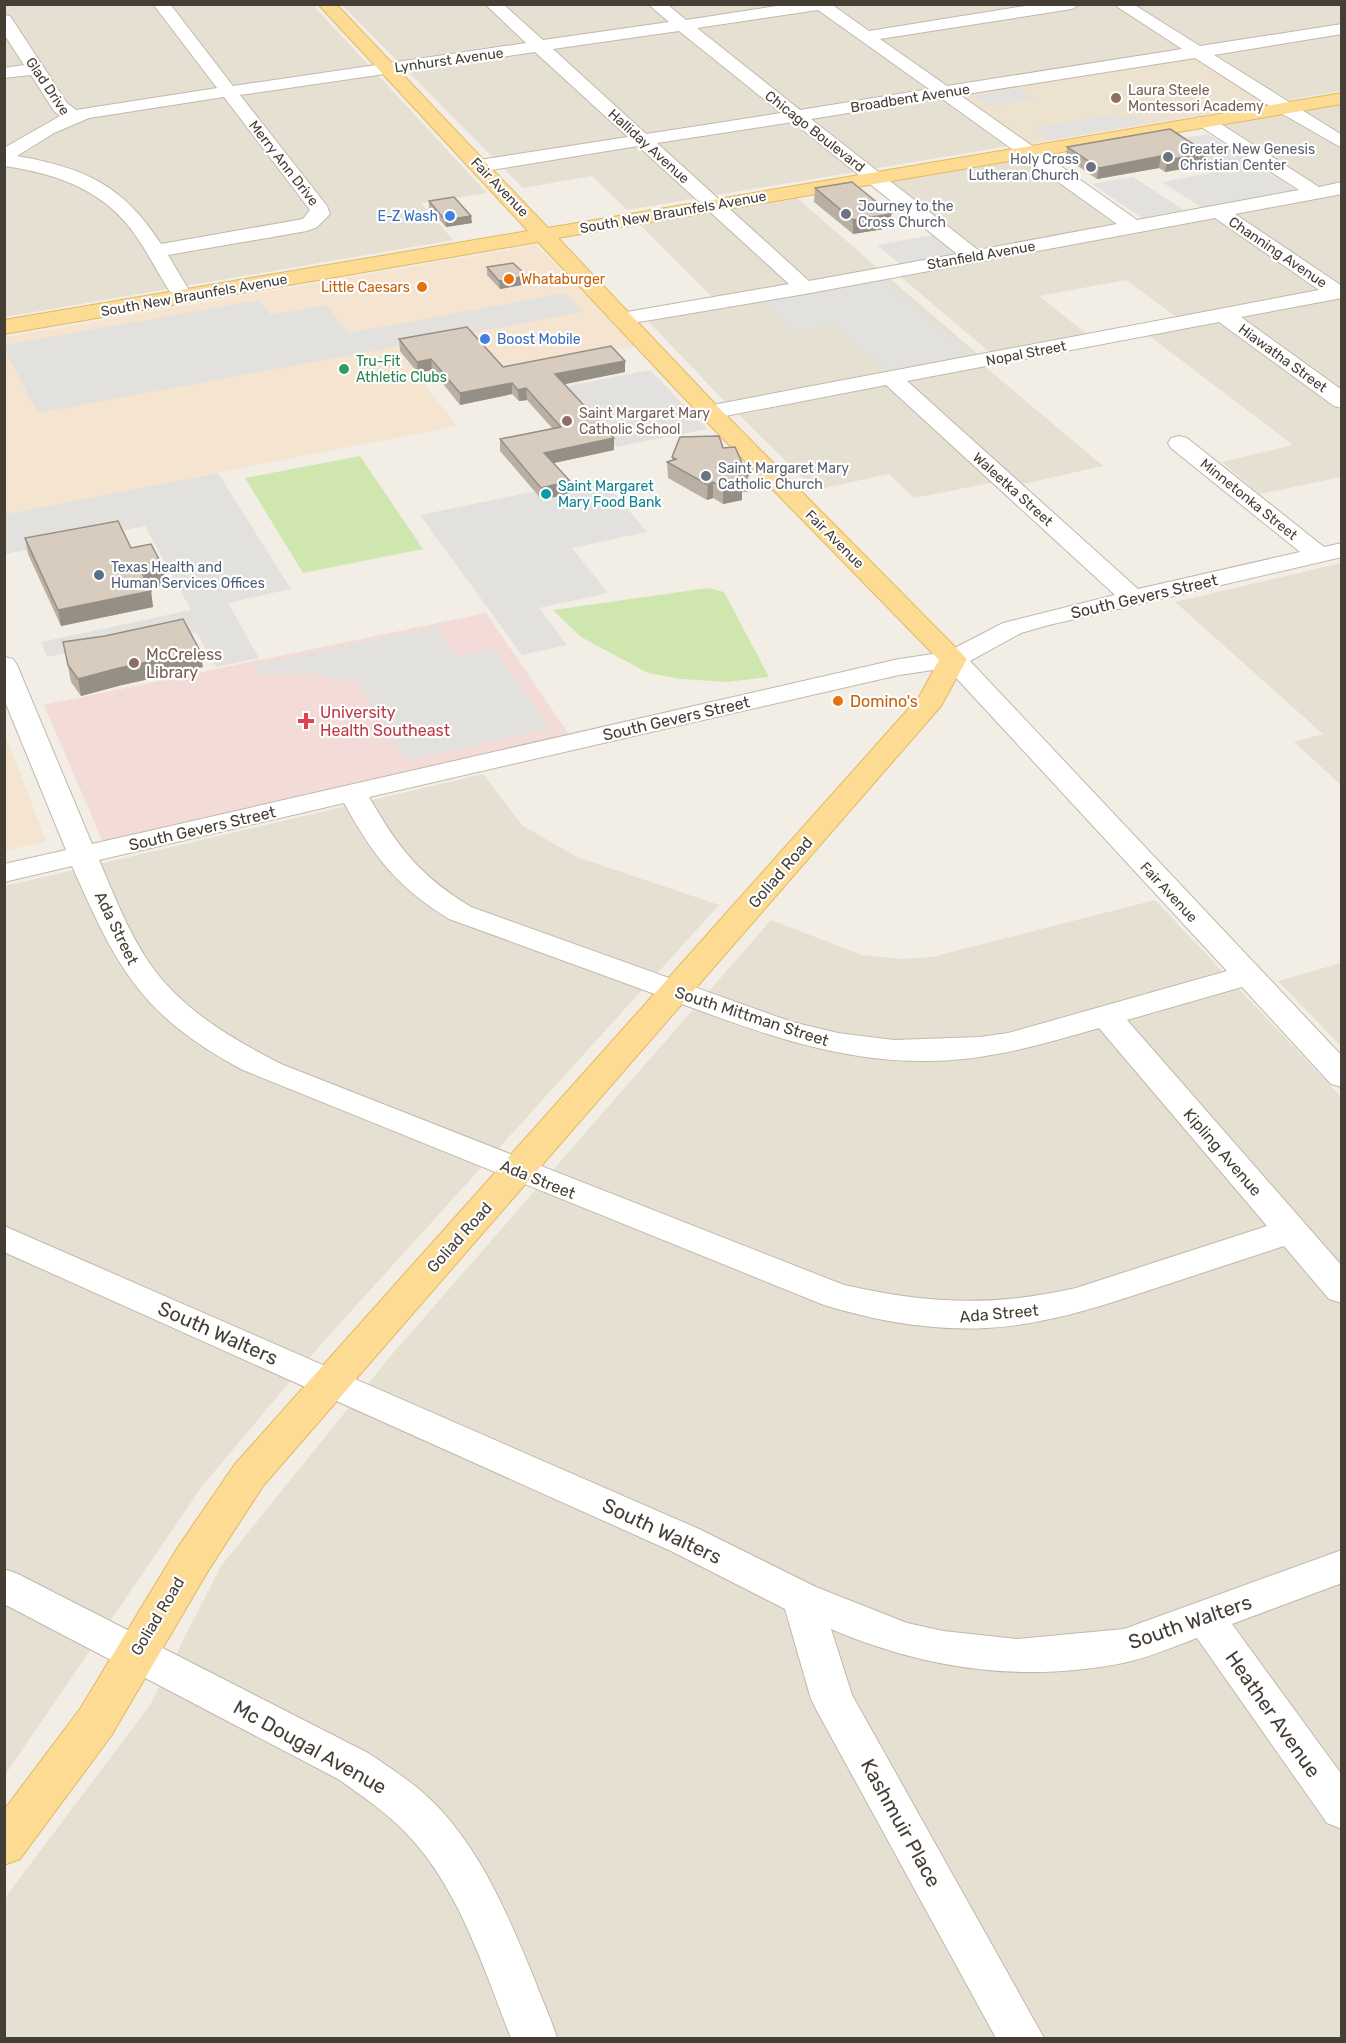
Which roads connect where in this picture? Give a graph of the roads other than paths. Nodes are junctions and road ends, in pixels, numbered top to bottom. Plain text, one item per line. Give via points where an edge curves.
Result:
1 (188, 4) edge
2 (326, 4) edge
3 (494, 4) edge
4 (656, 4) edge
5 (827, 4) edge
6 (1072, 4) edge
7 (1121, 4) edge
8 (821, 5) edge
9 (163, 6) edge
10 (4, 20) edge
11 (681, 26) junction
12 (1341, 29) edge
13 (867, 36) junction
14 (539, 47) junction
15 (1196, 52) junction
16 (36, 69) junction
17 (387, 69) junction
18 (4, 73) edge
19 (229, 92) junction
20 (946, 92) junction
21 (1341, 98) edge
22 (1286, 108) junction
23 (72, 116) junction
24 (796, 116) junction
25 (1204, 122) junction
26 (642, 141) junction
27 (1341, 142) edge
28 (1029, 152) junction
29 (4, 159) edge
30 (479, 166) junction
31 (876, 178) junction
32 (1341, 189) edge
33 (1316, 193) junction
34 (714, 205) junction
35 (1218, 211) junction
36 (1134, 227) junction
37 (542, 235) junction
38 (154, 251) junction
39 (973, 256) junction
40 (805, 288) junction
41 (1339, 292) edge
42 (183, 297) junction
43 (1224, 315) junction
44 (621, 319) junction
45 (4, 327) edge
46 (892, 379) junction
47 (1341, 401) edge
48 (710, 412) junction
49 (1179, 443) dead end
50 (1330, 553) edge
51 (1134, 599) junction
52 (953, 659) junction
53 (4, 665) edge
54 (353, 793) junction
55 (82, 855) junction
56 (4, 873) edge
57 (1246, 976) junction
58 (676, 992) junction
59 (1105, 1015) junction
60 (1341, 1076) edge
61 (519, 1171) junction
62 (1291, 1231) junction
63 (4, 1238) edge
64 (1341, 1290) edge
65 (330, 1383) junction
66 (1341, 1566) edge
67 (4, 1585) edge
68 (802, 1599) junction
69 (1205, 1618) junction
70 (135, 1653) junction
71 (1341, 1810) edge
72 (4, 1845) edge
73 (534, 2038) edge
74 (1021, 2038) edge

1 - 9 street
2 - 17 main road, Fair Avenue
3 - 14 street, Halliday Avenue
4 - 11 street, Chicago Boulevard
5 - 8 street, Lynhurst Avenue
6 - 13 street
7 - 15 street
8 - 11 street, Lynhurst Avenue
8 - 13 street
9 - 19 street, Merry Ann Drive
10 - 16 street, Glad Drive
11 - 14 street, Lynhurst Avenue
11 - 24 street, Chicago Boulevard
12 - 15 street, Broadbent Avenue
13 - 20 street
14 - 17 street, Lynhurst Avenue
14 - 26 street, Halliday Avenue
15 - 20 street, Broadbent Avenue
15 - 22 street
16 - 18 street
16 - 23 street, Glad Drive via 60,107
17 - 19 street, Lynhurst Avenue
17 - 30 main road, Fair Avenue
19 - 23 street, Lynhurst Avenue
19 - 38 street, Merry Ann Drive via 320,214 300,227
20 - 24 street, Broadbent Avenue
20 - 28 street
21 - 22 main road, South New Braunfels Avenue
22 - 25 main road, South New Braunfels Avenue
22 - 27 street
23 - 29 street, Glad Drive via 48,127
24 - 26 street, Broadbent Avenue
24 - 31 street, Chicago Boulevard
25 - 28 main road, South New Braunfels Avenue
25 - 33 street
26 - 30 street, Broadbent Avenue
26 - 34 street, Halliday Avenue
28 - 31 main road, South New Braunfels Avenue
28 - 36 street
29 - 38 street via 59,172 96,187 122,206
30 - 37 main road, Fair Avenue
31 - 34 main road, South New Braunfels Avenue
31 - 39 street, Chicago Boulevard
32 - 33 street, Stanfield Avenue
33 - 35 street, Stanfield Avenue
34 - 37 main road, South New Braunfels Avenue
34 - 40 street, Halliday Avenue
35 - 36 street, Stanfield Avenue
35 - 41 street, Channing Avenue
36 - 39 street, Stanfield Avenue
37 - 42 main road, South New Braunfels Avenue
37 - 44 main road, Fair Avenue
38 - 42 street
39 - 40 street, Stanfield Avenue
40 - 44 street, Stanfield Avenue
41 - 43 street, Nopal Street
42 - 45 main road, South New Braunfels Avenue
43 - 46 street, Nopal Street
43 - 47 street, Hiawatha Street
44 - 48 main road, Fair Avenue
46 - 48 street, Nopal Street
46 - 51 street, Waleetka Street
48 - 52 main road, Fair Avenue
49 - 50 street, Minnetonka Street
50 - 51 street, South Gevers Street
51 - 52 street, South Gevers Street via 1012,628
52 - 54 street, South Gevers Street via 899,667
52 - 57 street, Fair Avenue
52 - 58 main road, Goliad Road via 931,700
53 - 55 street, Ada Street
54 - 55 street, South Gevers Street
54 - 58 street, South Mittman Street via 390,857 440,902 482,922
55 - 56 street, South Gevers Street
55 - 61 street, Ada Street via 139,972 177,1014 204,1035 270,1071
57 - 59 street, South Mittman Street
57 - 60 street, Fair Avenue
58 - 59 street, South Mittman Street via 808,1037 894,1051 981,1048
58 - 61 main road, Goliad Road
59 - 62 street, Kipling Avenue
61 - 62 street, Ada Street via 837,1296 932,1316 991,1317 1047,1308
61 - 65 main road, Goliad Road
62 - 64 street, Kipling Avenue
63 - 65 street, South Walters
65 - 68 street, South Walters via 685,1540
65 - 70 main road, Goliad Road via 249,1475 220,1515
66 - 69 street, South Walters
67 - 70 street, Mc Dougal Avenue
68 - 69 street, South Walters via 907,1641 1017,1656 1124,1646
68 - 74 street, Kashmuir Place via 832,1699
69 - 71 street, Heather Avenue
70 - 72 main road, Goliad Road via 70,1759
70 - 73 street, Mc Dougal Avenue via 353,1766 378,1781 423,1819 442,1841 476,1898

